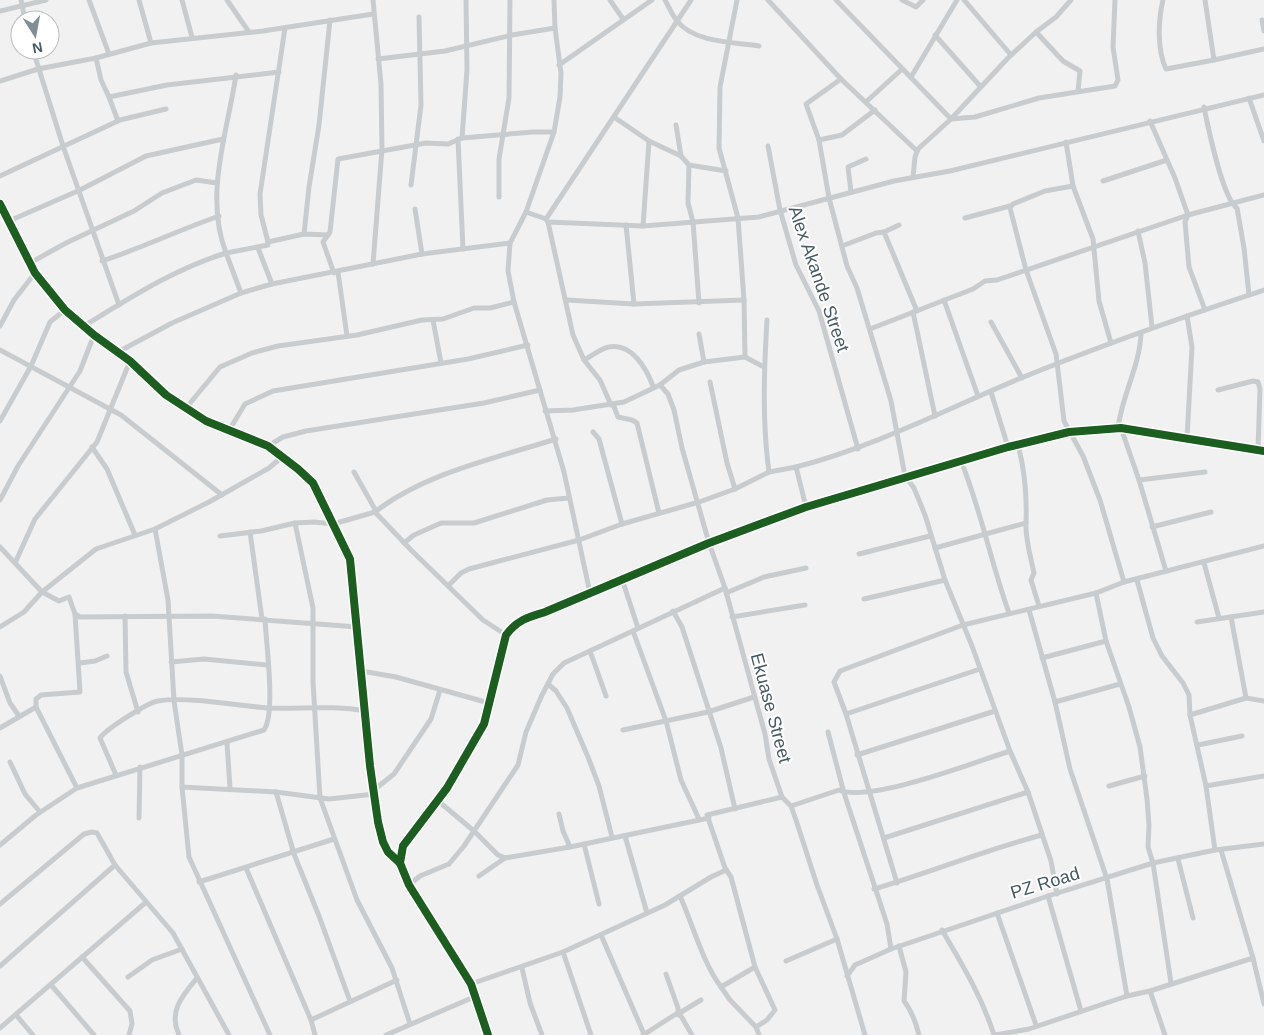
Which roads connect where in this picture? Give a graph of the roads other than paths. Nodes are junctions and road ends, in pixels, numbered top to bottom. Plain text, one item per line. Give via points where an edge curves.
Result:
1 (21, 0) edge
2 (46, 0) edge
3 (89, 0) edge
4 (138, 0) edge
5 (182, 0) edge
6 (227, 0) edge
7 (373, 0) edge
8 (466, 0) edge
9 (510, 0) edge
10 (554, 0) edge
11 (610, 0) edge
12 (652, 0) edge
13 (665, 0) edge
14 (691, 0) edge
15 (737, 0) edge
16 (768, 0) edge
17 (836, 0) edge
18 (902, 0) edge
19 (923, 0) edge
20 (957, 0) edge
21 (964, 0) edge
22 (1072, 0) edge
23 (1115, 0) edge
24 (1162, 0) edge
25 (1205, 0) edge
26 (21, 7) junction
27 (22, 10) edge
28 (0, 11) edge
29 (373, 14) junction
30 (419, 17) dead end
31 (623, 19) junction
32 (330, 20) junction
33 (1262, 20) dead end
34 (678, 22) junction
35 (285, 28) junction
36 (555, 28) junction
37 (249, 32) junction
38 (1036, 32) junction
39 (1264, 32) edge
40 (935, 35) junction
41 (509, 36) junction
42 (192, 37) junction
43 (729, 41) junction
44 (151, 43) junction
45 (759, 46) dead end
46 (465, 47) junction
47 (1264, 49) edge
48 (109, 54) junction
49 (420, 54) junction
50 (1011, 55) junction
51 (96, 58) junction
52 (378, 59) junction
53 (36, 60) edge
54 (1214, 60) junction
55 (559, 65) junction
56 (38, 69) junction
57 (901, 70) junction
58 (279, 72) junction
59 (236, 75) junction
60 (911, 78) junction
61 (841, 79) junction
62 (0, 81) edge
63 (980, 86) junction
64 (1078, 91) junction
65 (1264, 94) edge
66 (109, 97) junction
67 (1249, 98) junction
68 (867, 101) junction
69 (1204, 108) junction
70 (166, 109) dead end
71 (875, 110) junction
72 (614, 117) junction
73 (951, 119) junction
74 (1150, 120) junction
75 (118, 121) junction
76 (676, 125) dead end
77 (554, 132) junction
78 (504, 133) junction
79 (223, 139) junction
80 (460, 139) junction
81 (649, 140) junction
82 (819, 140) junction
83 (1264, 141) edge
84 (1066, 142) junction
85 (63, 146) junction
86 (416, 146) junction
87 (768, 146) dead end
88 (382, 149) junction
89 (917, 151) junction
90 (681, 156) junction
91 (866, 159) dead end
92 (1167, 160) junction
93 (689, 165) junction
94 (726, 171) junction
95 (0, 176) edge
96 (913, 177) junction
97 (1103, 181) dead end
98 (217, 182) junction
99 (411, 185) dead end
100 (1073, 186) junction
101 (80, 190) junction
102 (850, 192) junction
103 (1264, 195) edge
104 (499, 197) dead end
105 (829, 198) junction
106 (0, 204) edge
107 (1232, 204) junction
108 (1010, 206) junction
109 (416, 209) dead end
110 (780, 210) junction
111 (526, 212) junction
112 (1188, 215) junction
113 (219, 216) junction
114 (738, 218) junction
115 (965, 218) dead end
116 (9, 221) junction
117 (547, 221) junction
118 (693, 222) junction
119 (626, 224) junction
120 (899, 225) dead end
121 (643, 226) junction
122 (1138, 231) junction
123 (94, 232) junction
124 (884, 232) junction
125 (304, 234) junction
126 (328, 235) junction
127 (268, 242) junction
128 (510, 243) junction
129 (842, 246) junction
130 (1094, 246) junction
131 (258, 248) junction
132 (463, 249) junction
133 (226, 253) junction
134 (422, 254) junction
135 (102, 261) junction
136 (30, 263) junction
137 (372, 264) junction
138 (1026, 270) junction
139 (35, 273) junction
140 (336, 273) junction
141 (272, 284) junction
142 (1264, 290) edge
143 (241, 293) junction
144 (1249, 295) junction
145 (567, 300) junction
146 (744, 300) junction
147 (944, 300) junction
148 (514, 302) junction
149 (700, 303) junction
150 (634, 304) junction
151 (119, 305) junction
152 (65, 310) junction
153 (1205, 310) junction
154 (915, 311) junction
155 (1187, 316) junction
156 (433, 320) junction
157 (767, 320) dead end
158 (991, 322) dead end
159 (0, 326) edge
160 (84, 326) junction
161 (1152, 327) junction
162 (870, 328) junction
163 (1141, 333) junction
164 (699, 334) dead end
165 (94, 335) junction
166 (347, 336) junction
167 (1111, 343) junction
168 (528, 345) junction
169 (0, 350) edge
170 (118, 352) junction
171 (745, 357) junction
172 (584, 360) junction
173 (130, 361) junction
174 (704, 362) junction
175 (441, 363) junction
176 (1059, 364) junction
177 (31, 366) junction
178 (764, 367) junction
179 (1022, 378) junction
180 (710, 382) dead end
181 (656, 386) junction
182 (70, 388) junction
183 (540, 390) junction
184 (1218, 390) dead end
185 (991, 392) junction
186 (978, 396) junction
187 (612, 405) junction
188 (186, 408) junction
189 (110, 410) junction
190 (545, 411) junction
191 (935, 416) junction
192 (0, 421) edge
193 (1119, 428) junction
194 (228, 432) junction
195 (593, 432) dead end
196 (897, 432) junction
197 (1069, 432) junction
198 (1186, 438) junction
199 (556, 439) junction
200 (1018, 445) junction
201 (268, 446) junction
202 (92, 447) junction
203 (1008, 447) junction
204 (858, 449) junction
205 (1261, 450) edge
206 (283, 456) junction
207 (961, 461) junction
208 (796, 467) junction
209 (354, 472) dead end
210 (769, 472) junction
211 (1205, 472) dead end
212 (905, 476) junction
213 (1139, 480) junction
214 (735, 489) junction
215 (222, 495) junction
216 (569, 498) junction
217 (0, 500) edge
218 (699, 502) junction
219 (806, 507) junction
220 (376, 511) junction
221 (659, 512) junction
222 (1211, 512) dead end
223 (1026, 523) junction
224 (295, 524) junction
225 (333, 524) junction
226 (622, 524) junction
227 (1152, 527) junction
228 (155, 530) junction
229 (250, 532) junction
230 (983, 534) junction
231 (135, 535) junction
232 (220, 536) dead end
233 (930, 536) junction
234 (579, 540) junction
235 (404, 543) junction
236 (709, 543) junction
237 (1264, 546) edge
238 (0, 547) edge
239 (935, 548) junction
240 (859, 554) dead end
241 (15, 563) junction
242 (1204, 563) junction
243 (806, 568) dead end
244 (1166, 571) junction
245 (622, 579) junction
246 (945, 580) junction
247 (1137, 580) junction
248 (1124, 582) junction
249 (448, 586) junction
250 (725, 591) junction
251 (42, 592) junction
252 (590, 593) junction
253 (1096, 593) junction
254 (864, 599) dead end
255 (805, 605) dead end
256 (1038, 606) junction
257 (1029, 610) junction
258 (673, 611) junction
259 (1264, 612) edge
260 (1009, 613) junction
261 (75, 614) junction
262 (125, 616) junction
263 (169, 616) junction
264 (732, 617) junction
265 (1231, 617) junction
266 (1219, 618) junction
267 (263, 619) junction
268 (313, 622) junction
269 (1197, 622) dead end
270 (963, 625) junction
271 (0, 627) edge
272 (358, 627) junction
273 (636, 629) junction
274 (506, 635) junction
275 (1106, 641) junction
276 (590, 651) junction
277 (107, 656) dead end
278 (1042, 658) junction
279 (171, 662) junction
280 (80, 663) junction
281 (267, 665) junction
282 (980, 669) junction
283 (361, 671) junction
284 (0, 676) edge
285 (548, 684) junction
286 (1120, 684) junction
287 (440, 690) junction
288 (606, 696) dead end
289 (754, 697) junction
290 (1246, 698) junction
291 (174, 701) junction
292 (1264, 701) edge
293 (1055, 702) junction
294 (489, 704) junction
295 (36, 707) junction
296 (270, 708) junction
297 (316, 708) junction
298 (365, 711) junction
299 (995, 711) junction
300 (138, 712) junction
301 (708, 712) junction
302 (846, 714) junction
303 (1190, 715) junction
304 (19, 716) junction
305 (666, 721) junction
306 (0, 728) edge
307 (623, 730) dead end
308 (828, 732) dead end
309 (1242, 736) dead end
310 (227, 744) junction
311 (1198, 745) junction
312 (1010, 751) junction
313 (182, 754) junction
314 (858, 756) junction
315 (10, 762) dead end
316 (140, 767) junction
317 (116, 774) junction
318 (1145, 776) junction
319 (1264, 776) edge
320 (1109, 786) dead end
321 (1206, 786) junction
322 (182, 787) junction
323 (77, 788) junction
324 (230, 788) junction
325 (868, 791) junction
326 (276, 792) junction
327 (374, 792) junction
328 (844, 792) junction
329 (1028, 792) junction
330 (782, 797) junction
331 (320, 798) junction
332 (437, 800) junction
333 (791, 806) junction
334 (735, 809) junction
335 (40, 812) junction
336 (559, 814) dead end
337 (140, 818) dead end
338 (709, 818) junction
339 (699, 820) junction
340 (474, 831) junction
341 (1042, 834) junction
342 (625, 836) junction
343 (612, 837) junction
344 (884, 838) junction
345 (334, 839) junction
346 (584, 844) junction
347 (1264, 844) edge
348 (0, 845) edge
349 (570, 847) junction
350 (1218, 850) junction
351 (294, 851) junction
352 (505, 858) junction
353 (1178, 859) junction
354 (400, 863) junction
355 (1153, 863) junction
356 (115, 865) junction
357 (246, 868) junction
358 (726, 870) junction
359 (479, 876) dead end
360 (1107, 879) junction
361 (199, 882) junction
362 (897, 883) junction
363 (409, 885) junction
364 (874, 889) junction
365 (1057, 894) junction
366 (680, 896) junction
367 (1048, 896) junction
368 (145, 903) junction
369 (0, 904) edge
370 (600, 904) dead end
371 (997, 912) junction
372 (647, 913) junction
373 (1193, 918) dead end
374 (942, 930) junction
375 (601, 935) junction
376 (837, 939) junction
377 (899, 946) junction
378 (182, 949) junction
379 (891, 949) junction
380 (563, 952) junction
381 (82, 957) junction
382 (1253, 958) junction
383 (786, 960) dead end
384 (0, 966) edge
385 (755, 967) junction
386 (522, 968) junction
387 (666, 974) dead end
388 (128, 977) dead end
389 (846, 977) junction
390 (197, 978) junction
391 (397, 980) junction
392 (1171, 983) junction
393 (471, 984) junction
394 (52, 986) junction
395 (721, 987) junction
396 (1150, 991) junction
397 (1127, 996) junction
398 (474, 997) junction
399 (701, 1000) dead end
400 (350, 1002) junction
401 (1264, 1004) edge
402 (1081, 1011) junction
403 (678, 1014) junction
404 (16, 1015) junction
405 (311, 1020) junction
406 (410, 1024) junction
407 (1036, 1025) junction
408 (756, 1027) junction
409 (0, 1028) edge
410 (1030, 1032) edge
411 (486, 1034) edge
412 (33, 1035) edge
413 (94, 1035) edge
414 (129, 1035) edge
415 (179, 1035) edge
416 (229, 1035) edge
417 (270, 1035) edge
418 (315, 1035) edge
419 (386, 1035) edge
420 (542, 1035) edge
421 (591, 1035) edge
422 (644, 1035) edge
423 (692, 1035) edge
424 (759, 1035) edge
425 (865, 1035) edge
426 (919, 1035) edge
427 (994, 1035) edge
428 (1165, 1035) edge

1 - 26 street
2 - 26 street
3 - 48 street
4 - 44 street
5 - 42 street
6 - 37 street
7 - 29 street
8 - 46 street
9 - 41 street
10 - 36 street
11 - 31 street
12 - 31 street
13 - 34 street
14 - 34 street
15 - 43 street
16 - 61 street
17 - 57 street
18 - 19 street via 916,7
20 - 40 street
21 - 50 street
22 - 38 street
23 - 64 street via 1113,47 1118,84 1111,88
24 - 54 street via 1160,44 1166,69
25 - 54 street
26 - 27 street
26 - 28 street
29 - 32 street
29 - 52 street
30 - 49 street
31 - 55 street
32 - 35 street
32 - 125 street
33 - 39 street
34 - 43 street via 707,38
34 - 72 street
35 - 37 street
35 - 58 street
36 - 41 street
36 - 55 street
37 - 42 street
38 - 50 street
38 - 64 street via 1063,61 1080,71
40 - 60 street
40 - 63 street
41 - 46 street
41 - 78 street via 509,98
42 - 44 street
43 - 45 street
43 - 94 street via 720,87 719,148
44 - 48 street
46 - 49 street
46 - 80 street via 467,70
47 - 54 street
48 - 51 street
49 - 52 street
49 - 86 street via 421,105
50 - 63 street
51 - 56 street
51 - 66 street
52 - 88 street
53 - 56 street
55 - 77 street via 560,97
56 - 62 street
56 - 85 street
57 - 60 street
57 - 68 street
58 - 59 street
58 - 127 street via 260,194
59 - 66 street
59 - 79 street
60 - 73 street
61 - 68 street
61 - 82 street via 806,104
63 - 73 street
64 - 73 street via 1039,98 975,117
65 - 67 street
66 - 75 street
67 - 69 street
67 - 83 street
68 - 71 street
69 - 74 street
69 - 107 street via 1220,174
70 - 75 street
71 - 82 street via 842,135
71 - 89 street
72 - 81 street
72 - 117 street
73 - 89 street
74 - 84 street
74 - 92 street
75 - 85 street
76 - 90 street
77 - 78 street
77 - 111 street
78 - 80 street
78 - 104 street via 499,159
79 - 98 street
79 - 101 street via 146,156
80 - 86 street via 448,144
80 - 132 street
81 - 90 street
81 - 121 street
82 - 105 street
84 - 96 street
84 - 100 street
85 - 95 street
85 - 101 street
86 - 88 street
86 - 99 street
87 - 110 street, Alex Akande Street
88 - 126 street via 337,160 332,223
88 - 137 street
89 - 96 street
90 - 93 street
91 - 102 street via 848,167
92 - 97 street
92 - 112 street
93 - 94 street
93 - 118 street via 688,203
94 - 114 street
96 - 102 street
98 - 113 street
98 - 123 street via 196,180 162,193
100 - 108 street via 1045,191
100 - 130 street
101 - 116 street
101 - 123 street
102 - 105 street
103 - 107 street
105 - 110 street
105 - 129 street
106 - 116 street
107 - 112 street
107 - 144 street via 1237,208
108 - 115 street
108 - 138 street
109 - 134 street
110 - 114 street via 759,218
110 - 204 street, Alex Akande Street via 796,266 819,311
111 - 117 street
111 - 128 street
112 - 122 street
112 - 153 street via 1185,227 1189,267
113 - 133 street
113 - 135 street via 174,232 148,246 138,246
114 - 118 street
114 - 146 street
116 - 136 street
117 - 119 street
117 - 145 street
118 - 121 street
118 - 149 street
119 - 121 street
119 - 150 street
120 - 124 street
122 - 130 street
122 - 161 street
123 - 135 street
123 - 136 street
124 - 129 street
124 - 154 street
125 - 126 street
125 - 127 street
126 - 140 street via 323,246
127 - 131 street via 268,245
128 - 132 street
128 - 148 street via 508,271
129 - 162 street
130 - 138 street
130 - 167 street via 1099,302
131 - 133 street
131 - 141 street
132 - 134 street
133 - 143 street
133 - 151 street via 195,263
134 - 137 street
135 - 151 street
136 - 139 street
137 - 140 street
138 - 147 street via 985,281
138 - 176 street
139 - 152 street
139 - 159 street via 14,300
140 - 141 street
140 - 166 street
141 - 143 street
142 - 144 street
143 - 170 street via 172,323
144 - 153 street
145 - 150 street
145 - 172 street via 573,335
146 - 149 street
146 - 171 street
147 - 154 street
147 - 186 street
148 - 156 street via 474,308 443,320
148 - 168 street
149 - 150 street
151 - 160 street
152 - 160 street
152 - 177 street via 50,322
153 - 155 street
154 - 162 street
154 - 191 street
155 - 161 street
155 - 198 street via 1192,347
156 - 166 street
156 - 175 street
157 - 178 street
158 - 179 street
160 - 165 street
161 - 163 street
162 - 196 street
163 - 167 street
163 - 193 street via 1140,348 1119,414
164 - 174 street
165 - 170 street
165 - 182 street
166 - 188 street via 278,346 232,360 220,367
167 - 176 street
168 - 175 street
168 - 183 street
169 - 177 street
170 - 173 street
171 - 174 street
171 - 178 street
172 - 181 street, Ekuase Street via 608,347 623,346 633,354
172 - 187 street via 600,380
173 - 188 street
173 - 189 street
174 - 181 street via 679,370
175 - 194 street via 273,391 245,404
176 - 179 street
176 - 197 street via 1064,421
177 - 182 street
177 - 192 street
178 - 210 street
179 - 185 street
180 - 214 street
181 - 187 street
181 - 218 street, Ekuase Street via 668,394 674,410
182 - 189 street
182 - 217 street via 18,466
183 - 190 street
183 - 201 street via 484,403 306,431 283,437
184 - 205 street via 1258,382
185 - 186 street
185 - 203 street
186 - 191 street
187 - 190 street
187 - 221 street via 618,417 637,423
188 - 194 street
189 - 202 street
189 - 215 street via 150,437
190 - 199 street
191 - 196 street
193 - 197 street
193 - 198 street
193 - 213 street
194 - 201 street
195 - 226 street via 599,438
196 - 204 street
196 - 212 street
197 - 200 street
197 - 248 street via 1083,456 1100,500
198 - 205 street
199 - 216 street
199 - 220 street via 501,455 418,486 396,496
200 - 203 street
200 - 223 street via 1028,504
201 - 206 street
202 - 231 street via 107,469
202 - 241 street via 35,519
203 - 207 street
204 - 208 street
206 - 215 street
206 - 225 street via 312,483
207 - 212 street
207 - 230 street via 977,499
208 - 210 street
208 - 219 street
209 - 220 street
210 - 214 street
211 - 213 street
212 - 219 street
212 - 233 street via 914,488
213 - 227 street
214 - 218 street
215 - 228 street
216 - 234 street
216 - 235 street via 547,500 474,523 441,523
218 - 221 street
218 - 236 street, Ekuase Street
219 - 236 street
220 - 225 street
220 - 235 street
221 - 226 street
222 - 227 street
223 - 230 street
223 - 256 street
224 - 225 street
224 - 229 street
224 - 268 street via 310,587
225 - 272 street via 350,559
226 - 234 street
227 - 244 street
228 - 231 street
228 - 263 street
229 - 232 street
229 - 267 street
230 - 239 street
230 - 260 street
231 - 251 street via 96,549
233 - 239 street
233 - 240 street
234 - 249 street via 469,569
234 - 252 street
235 - 249 street
236 - 245 street
236 - 250 street, Ekuase Street
237 - 242 street
238 - 241 street
239 - 246 street
241 - 251 street
242 - 244 street
242 - 266 street
243 - 250 street via 764,577
244 - 247 street
245 - 252 street
245 - 273 street
246 - 254 street
246 - 270 street
247 - 248 street
247 - 303 street via 1153,638 1189,695
248 - 253 street
249 - 274 street via 483,620
250 - 258 street
250 - 264 street, Ekuase Street
251 - 261 street via 59,601 69,597
251 - 271 street via 24,612
252 - 274 street via 523,618
253 - 256 street
253 - 275 street
255 - 264 street
256 - 257 street
257 - 260 street
257 - 278 street
258 - 273 street
258 - 301 street via 682,627
259 - 265 street
260 - 270 street
261 - 262 street via 80,617
261 - 280 street
262 - 263 street
262 - 300 street via 126,672
263 - 267 street
263 - 279 street
264 - 289 street, Ekuase Street
265 - 266 street
265 - 290 street
266 - 269 street
267 - 268 street
267 - 281 street
268 - 272 street
268 - 297 street
270 - 282 street
270 - 302 street via 840,672 834,682
272 - 283 street
273 - 276 street
273 - 305 street
274 - 294 street
275 - 278 street
275 - 286 street
276 - 285 street via 557,668
276 - 288 street
277 - 280 street via 95,662
278 - 293 street
279 - 281 street via 204,659
279 - 291 street
280 - 295 street via 80,692 41,695 36,699
281 - 296 street
282 - 299 street
282 - 302 street
283 - 287 street
283 - 298 street
284 - 304 street via 10,704
285 - 340 street via 526,732 518,765
285 - 343 street via 567,708 588,757
286 - 293 street
286 - 318 street via 1136,731
287 - 294 street
287 - 327 street via 431,719 394,774
289 - 301 street
289 - 330 street, Ekuase Street
290 - 292 street
290 - 303 street
291 - 296 street
291 - 300 street via 154,702
291 - 313 street
293 - 360 street via 1070,769
294 - 332 street via 484,724
295 - 304 street
295 - 323 street
296 - 297 street
296 - 310 street via 268,725 264,730
297 - 298 street
297 - 331 street
298 - 327 street
299 - 312 street
299 - 314 street
300 - 317 street via 100,738
301 - 305 street
301 - 334 street via 721,748
302 - 314 street
303 - 311 street
304 - 306 street
305 - 307 street
305 - 339 street via 681,780
308 - 328 street
309 - 311 street
310 - 313 street
310 - 324 street
311 - 321 street
312 - 325 street via 912,782
312 - 329 street
313 - 316 street
313 - 322 street
314 - 325 street
315 - 335 street via 26,794
316 - 317 street
316 - 337 street
317 - 323 street
318 - 320 street
318 - 355 street via 1148,847
319 - 321 street
321 - 350 street
322 - 324 street
322 - 361 street via 189,858
323 - 335 street
324 - 326 street
325 - 328 street
325 - 344 street
326 - 331 street
326 - 351 street
327 - 331 street
327 - 354 street via 384,842 388,852
328 - 333 street via 839,790
328 - 364 street
329 - 341 street
329 - 344 street
330 - 333 street, Ekuase Street
330 - 334 street
331 - 345 street
332 - 340 street
332 - 354 street via 403,846
333 - 376 street, Ekuase Street
334 - 338 street via 707,815
335 - 348 street
336 - 349 street
338 - 339 street
338 - 358 street
339 - 342 street
340 - 352 street
340 - 363 street via 449,864 420,876
341 - 362 street via 986,850
341 - 365 street
342 - 343 street
342 - 372 street
343 - 346 street
344 - 362 street
345 - 351 street
345 - 391 street via 358,900
346 - 349 street
346 - 370 street
347 - 350 street, PZ Road
349 - 352 street
350 - 353 street, PZ Road
350 - 382 street
351 - 357 street
351 - 400 street
352 - 359 street
353 - 355 street, PZ Road
353 - 373 street
354 - 363 street
355 - 360 street, PZ Road
355 - 392 street
356 - 368 street
356 - 369 street via 101,838 92,832 84,834
356 - 384 street
357 - 361 street via 223,872
357 - 405 street
358 - 366 street
358 - 385 street via 731,877
360 - 365 street, PZ Road
360 - 397 street
361 - 417 street
362 - 364 street
363 - 393 street
364 - 379 street via 887,924
365 - 367 street, PZ Road
366 - 372 street
366 - 395 street via 707,964
367 - 371 street, PZ Road
367 - 402 street
368 - 378 street via 173,933
368 - 381 street
371 - 374 street, PZ Road
371 - 407 street
372 - 375 street
374 - 377 street, PZ Road
374 - 427 street via 970,978
375 - 380 street
375 - 422 street
376 - 383 street
376 - 389 street, Ekuase Street
377 - 379 street, PZ Road
377 - 426 street via 906,972 904,1001 912,1011
378 - 388 street via 152,960
378 - 390 street
379 - 389 street, PZ Road via 855,965
380 - 386 street
380 - 421 street
381 - 394 street
381 - 414 street via 130,1011 132,1024
382 - 392 street
382 - 401 street
385 - 395 street
385 - 408 street via 774,1010 768,1020
386 - 393 street
386 - 420 street
387 - 403 street
389 - 425 street, Ekuase Street
390 - 415 street via 186,991 174,1016 173,1023
390 - 416 street
391 - 400 street
391 - 406 street
392 - 396 street
393 - 398 street
394 - 404 street
394 - 413 street
395 - 408 street
396 - 397 street
396 - 428 street
397 - 402 street
398 - 406 street
398 - 411 street
399 - 403 street
400 - 405 street
402 - 407 street
403 - 422 street
403 - 423 street
404 - 409 street
404 - 412 street
405 - 418 street
406 - 419 street
407 - 410 street
408 - 424 street
410 - 427 street

